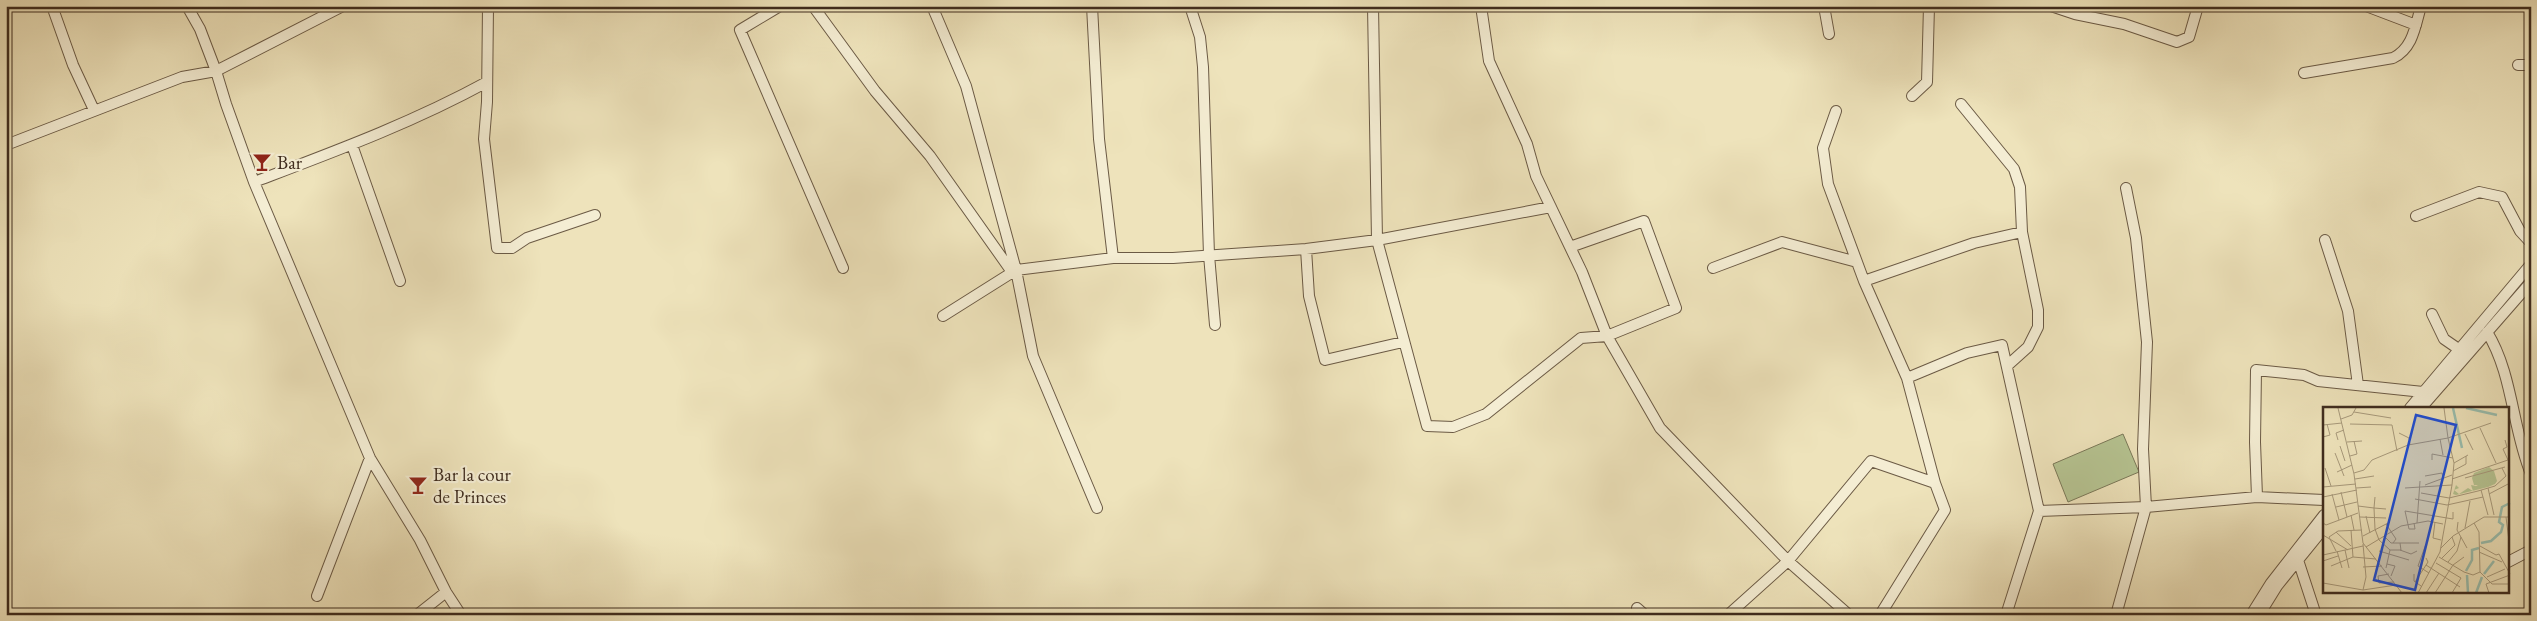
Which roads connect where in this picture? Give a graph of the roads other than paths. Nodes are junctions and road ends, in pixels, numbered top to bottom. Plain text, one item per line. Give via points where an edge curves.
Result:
1 (52, 6) edge
2 (187, 6) edge
3 (343, 6) edge
4 (488, 6) edge
5 (780, 6) edge
6 (812, 6) edge
7 (932, 6) edge
8 (1092, 6) edge
9 (1190, 6) edge
10 (1373, 6) edge
11 (1481, 6) edge
12 (1824, 6) edge
13 (1929, 6) edge
14 (2050, 6) edge
15 (2198, 6) edge
16 (2366, 6) edge
17 (2421, 6) edge
18 (2416, 25) junction
19 (1829, 34) dead end
20 (2518, 65) dead end
21 (2531, 65) edge
22 (216, 71) junction
23 (2304, 73) dead end
24 (487, 82) junction
25 (1912, 96) dead end
26 (1961, 104) dead end
27 (94, 110) junction
28 (1836, 111) dead end
29 (6, 145) edge
30 (352, 145) junction
31 (254, 182) junction
32 (2126, 188) dead end
33 (1551, 207) junction
34 (595, 216) dead end
35 (2416, 216) dead end
36 (2022, 232) junction
37 (1378, 240) junction
38 (2325, 240) dead end
39 (2531, 243) edge
40 (1570, 247) junction
41 (1306, 249) junction
42 (1209, 256) junction
43 (1113, 258) junction
44 (1858, 262) junction
45 (2531, 264) edge
46 (843, 268) dead end
47 (1713, 268) dead end
48 (1014, 271) junction
49 (1864, 280) junction
50 (400, 281) dead end
51 (2530, 284) edge
52 (2432, 314) dead end
53 (943, 316) dead end
54 (1215, 325) dead end
55 (2487, 332) junction
56 (1608, 336) junction
57 (1403, 342) junction
58 (2460, 350) junction
59 (2008, 365) junction
60 (1907, 378) junction
61 (2358, 385) junction
62 (2423, 392) junction
63 (2411, 407) edge
64 (2422, 407) edge
65 (370, 458) junction
66 (2531, 474) edge
67 (1935, 483) junction
68 (2257, 497) junction
69 (2323, 500) edge
70 (2146, 507) junction
71 (1097, 508) dead end
72 (2039, 511) junction
73 (2323, 516) edge
74 (2323, 529) edge
75 (2531, 550) edge
76 (2298, 560) junction
77 (1788, 561) junction
78 (2510, 561) edge
79 (446, 592) junction
80 (317, 596) dead end
81 (2008, 614) edge
82 (416, 615) edge
83 (461, 615) edge
84 (1728, 615) edge
85 (1849, 615) edge
86 (1880, 615) edge
87 (2116, 615) edge
88 (2251, 615) edge
89 (2259, 615) edge
90 (2316, 615) edge

1 - 27 street via 73,65
2 - 22 street via 200,29
3 - 22 street
4 - 24 street
5 - 46 street via 740,30
6 - 48 street via 875,91 930,156
7 - 48 street via 966,86
8 - 43 street via 1099,139
9 - 42 street via 1200,37 1203,67
10 - 37 street
11 - 33 street via 1490,61
12 - 19 street
13 - 25 street via 1927,82
14 - 15 street via 2124,24 2177,42 2188,37
16 - 18 street
17 - 18 street
18 - 23 street via 2409,46 2393,58
20 - 21 street
22 - 27 street via 182,77
22 - 31 street
24 - 30 street via 440,108
24 - 34 street via 484,139 497,248 512,248 527,238
26 - 36 street via 2014,169 2020,186
27 - 29 street
28 - 44 street via 1823,148 1824,157 1828,184
30 - 31 street
30 - 50 street
31 - 65 street
32 - 70 street via 2136,238 2147,342 2142,449
33 - 37 street
33 - 40 street
35 - 39 street via 2478,192 2502,197 2520,231
36 - 49 street via 1974,243
36 - 59 street via 2038,310 2038,327 2028,347
37 - 41 street
37 - 57 street
38 - 61 street via 2348,311
40 - 56 street
40 - 56 street via 1644,221 1676,308
41 - 42 street
41 - 57 street via 1310,296 1324,360
42 - 43 street
42 - 54 street
43 - 48 street
44 - 47 street via 1782,242
44 - 49 street
45 - 58 street
48 - 53 street
48 - 71 street via 1033,356
49 - 60 street
51 - 55 street
52 - 58 street via 2444,339
55 - 64 street
55 - 66 street via 2506,373 2520,448
56 - 57 street via 1582,338 1486,414 1453,428 1426,426
56 - 77 street via 1660,428
58 - 62 street
59 - 60 street via 2002,345 1967,353
59 - 72 street
60 - 67 street
61 - 62 street
61 - 68 street via 2318,382 2304,375 2256,370 2254,442
62 - 63 street
65 - 79 street via 420,540
65 - 80 street
67 - 77 street via 1871,460
67 - 86 street via 1945,510
68 - 69 street
68 - 70 street
70 - 72 street
70 - 87 street
72 - 81 street
73 - 88 street via 2271,583
74 - 76 street
75 - 78 street
76 - 89 street
76 - 90 street
77 - 84 street
77 - 85 street
79 - 82 street
79 - 83 street

